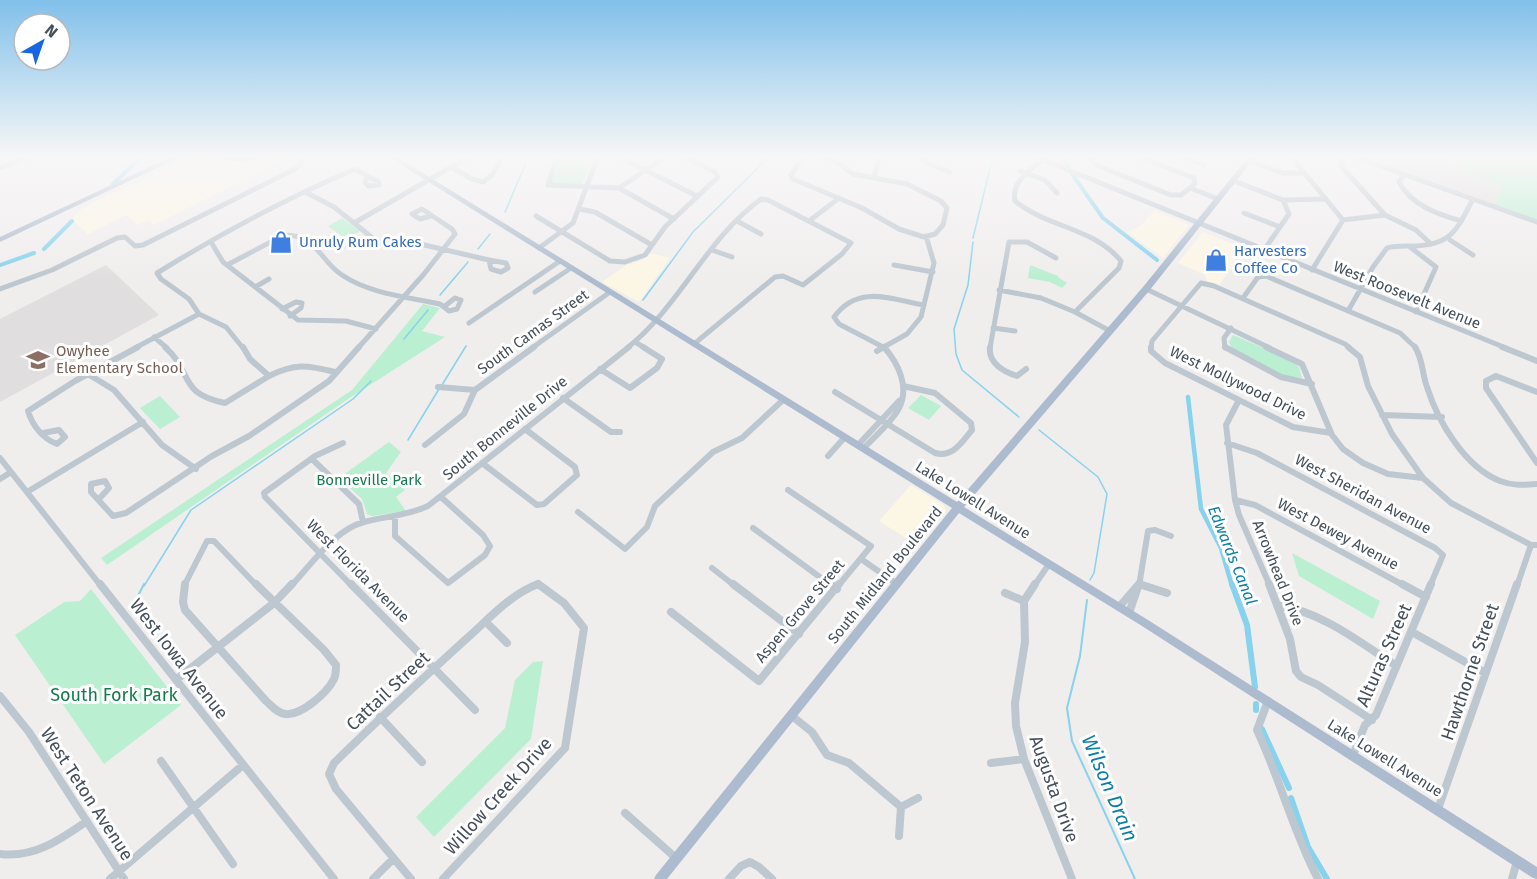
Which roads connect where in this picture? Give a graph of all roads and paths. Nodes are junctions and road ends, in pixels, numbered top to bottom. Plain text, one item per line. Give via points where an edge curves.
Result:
1 (90, 197) edge
2 (239, 197) edge
3 (299, 197) edge
4 (315, 197) edge
5 (400, 197) edge
6 (456, 197) edge
7 (584, 197) edge
8 (635, 197) edge
9 (696, 197) edge
10 (932, 197) edge
11 (1015, 197) edge
12 (1133, 197) edge
13 (1211, 197) edge
14 (1221, 197) edge
15 (1273, 197) edge
16 (1369, 197) edge
17 (1413, 197) edge
18 (1468, 197) edge
19 (839, 198) joint
20 (1326, 199) joint
21 (1473, 199) junction
22 (1218, 200) junction
23 (1283, 201) junction
24 (579, 209) junction
25 (1244, 213) dead end
26 (1385, 215) junction
27 (431, 216) dead end
28 (536, 216) dead end
29 (674, 219) junction
30 (1343, 220) junction
31 (737, 221) junction
32 (809, 221) junction
33 (1461, 221) junction
34 (354, 222) junction
35 (1537, 222) edge
36 (1198, 224) junction
37 (1280, 227) junction
38 (562, 232) junction
39 (761, 234) dead end
40 (926, 236) junction
41 (1, 238) edge
42 (1450, 240) junction
43 (211, 242) junction
44 (1431, 244) junction
45 (1410, 246) junction
46 (651, 247) junction
47 (539, 248) junction
48 (444, 250) junction
49 (712, 250) junction
50 (1264, 250) junction
51 (1473, 255) dead end
52 (732, 257) dead end
53 (1056, 258) dead end
54 (489, 260) dead end
55 (560, 261) junction
56 (227, 265) junction
57 (894, 265) dead end
58 (571, 268) junction
59 (1312, 270) junction
60 (933, 272) junction
61 (269, 279) dead end
62 (255, 287) junction
63 (0, 289) edge
64 (1146, 289) junction
65 (999, 290) junction
66 (1360, 290) junction
67 (610, 291) junction
68 (535, 292) dead end
69 (404, 295) junction
70 (1243, 298) junction
71 (924, 305) junction
72 (1181, 305) junction
73 (445, 306) dead end
74 (282, 309) junction
75 (1348, 311) junction
76 (1076, 312) junction
77 (1416, 312) junction
78 (199, 314) junction
79 (290, 316) junction
80 (658, 321) junction
81 (469, 323) dead end
82 (993, 328) junction
83 (1231, 328) junction
84 (376, 329) junction
85 (1015, 331) dead end
86 (1110, 331) junction
87 (154, 337) junction
88 (635, 342) junction
89 (694, 344) junction
90 (886, 348) junction
91 (878, 351) dead end
92 (1537, 361) edge
93 (600, 369) junction
94 (1026, 369) dead end
95 (335, 372) junction
96 (88, 374) junction
97 (269, 376) junction
98 (1312, 384) junction
99 (903, 386) junction
100 (438, 387) dead end
101 (475, 390) junction
102 (835, 392) dead end
103 (1537, 392) edge
104 (563, 398) junction
105 (783, 400) junction
106 (1239, 400) junction
107 (1382, 415) junction
108 (1442, 417) junction
109 (884, 422) junction
110 (142, 423) junction
111 (525, 429) junction
112 (620, 432) dead end
113 (43, 433) dead end
114 (1331, 433) junction
115 (845, 437) junction
116 (1227, 442) junction
117 (343, 443) dead end
118 (425, 445) dead end
119 (861, 447) junction
120 (828, 456) dead end
121 (0, 458) edge
122 (312, 459) junction
123 (1537, 463) edge
124 (482, 464) junction
125 (196, 469) junction
126 (11, 472) junction
127 (1423, 478) junction
128 (0, 479) edge
129 (1537, 484) edge
130 (788, 490) dead end
131 (27, 492) junction
132 (441, 497) junction
133 (1235, 500) junction
134 (100, 502) dead end
135 (958, 508) junction
136 (578, 512) dead end
137 (395, 517) junction
138 (363, 522) junction
139 (753, 528) dead end
140 (1171, 536) dead end
141 (1534, 545) edge
142 (321, 554) junction
143 (861, 559) junction
144 (1049, 564) junction
145 (712, 568) dead end
146 (897, 584) junction
147 (1139, 584) junction
148 (837, 589) junction
149 (1005, 593) dead end
150 (1167, 593) dead end
151 (1426, 597) junction
152 (1024, 602) junction
153 (274, 603) junction
154 (1277, 605) junction
155 (1119, 607) junction
156 (498, 612) joint
157 (670, 612) dead end
158 (1129, 613) junction
159 (486, 622) junction
160 (1412, 632) junction
161 (799, 634) junction
162 (507, 643) dead end
163 (217, 648) junction
164 (1395, 665) junction
165 (435, 668) junction
166 (1485, 673) junction
167 (177, 679) junction
168 (0, 696) edge
169 (1268, 701) junction
170 (475, 710) dead end
171 (792, 716) junction
172 (380, 717) junction
173 (1372, 720) junction
174 (1353, 755) junction
175 (1024, 759) junction
176 (161, 761) dead end
177 (422, 762) dead end
178 (991, 763) dead end
179 (243, 765) junction
180 (918, 798) dead end
181 (901, 807) junction
182 (193, 808) junction
183 (1438, 809) junction
184 (625, 813) dead end
185 (87, 821) junction
186 (899, 836) dead end
187 (0, 854) edge
188 (676, 858) junction
189 (393, 859) junction
190 (1517, 861) junction
191 (233, 864) dead end
192 (1537, 874) edge
193 (121, 875) edge
194 (110, 879) edge
195 (333, 879) edge
196 (373, 879) edge
197 (411, 879) edge
198 (444, 879) edge
199 (660, 879) edge
200 (729, 879) edge
201 (772, 879) edge
202 (1072, 879) edge
203 (1318, 879) edge
204 (1512, 879) edge

1 - 41 main road
2 - 63 street via 138,248 122,235 52,270
3 - 43 street
4 - 34 street
5 - 34 street
6 - 47 main road, Lake Lowell Avenue
7 - 24 street
8 - 29 street
9 - 29 street
10 - 40 street via 945,204 945,223
11 - 76 street via 1019,206 1094,237 1121,261 1119,268
12 - 36 street, West Roosevelt Avenue
13 - 22 street
14 - 22 main road, South Midland Boulevard
15 - 23 street
16 - 26 street
17 - 33 street via 1428,208
18 - 21 street
19 - 32 street
19 - 40 street via 903,232
20 - 23 street
20 - 30 street
21 - 33 street
21 - 35 street
22 - 36 main road, South Midland Boulevard
23 - 37 street via 1289,214
24 - 38 street via 573,223
24 - 46 street via 595,212
25 - 37 street
26 - 30 street
26 - 44 street via 1416,230
27 - 48 street via 455,234
28 - 38 street
29 - 46 street
30 - 59 street
31 - 32 street via 763,199
31 - 39 street
31 - 49 street, South Bonneville Drive
32 - 89 street via 851,243 803,285 783,276 775,278
33 - 42 street
34 - 48 street via 387,246 420,244
36 - 50 street, West Roosevelt Avenue
36 - 64 main road, South Midland Boulevard
37 - 50 street
38 - 46 street via 609,261 636,260
38 - 47 street
40 - 60 street
42 - 44 street
42 - 51 street
43 - 56 street
43 - 78 street via 157,273 189,299
44 - 45 street
45 - 66 street via 1384,250
45 - 77 street via 1436,267
47 - 55 main road, Lake Lowell Avenue
48 - 54 street
48 - 69 street
49 - 52 street
49 - 80 street, South Bonneville Drive
50 - 59 street, West Roosevelt Avenue
53 - 65 street via 1036,246 1011,240
55 - 58 main road, Lake Lowell Avenue
55 - 81 street
56 - 62 street
56 - 69 street via 284,235 294,235 314,244 333,268 348,279
57 - 60 street
58 - 67 main road, Lake Lowell Avenue
58 - 68 street
59 - 66 street, West Roosevelt Avenue
60 - 71 street
61 - 62 street
62 - 74 street
64 - 72 street
64 - 86 main road, South Midland Boulevard
65 - 76 street via 1041,298
65 - 82 street
66 - 75 street
66 - 77 street, West Roosevelt Avenue
67 - 80 main road, Lake Lowell Avenue
67 - 101 street, South Camas Street
69 - 73 street
69 - 84 street
70 - 72 street, West Mollywood Drive via 1201,284
70 - 75 street via 1258,277 1266,276
70 - 107 street via 1354,350
71 - 90 street via 915,326
71 - 90 street via 868,295 857,297 838,311 836,322
72 - 83 street
72 - 106 street, West Mollywood Drive via 1152,341 1151,351 1165,363
74 - 79 street
74 - 79 street via 302,303 302,308
75 - 108 street via 1400,333 1418,348 1428,390
76 - 86 street
77 - 92 street, West Roosevelt Avenue
78 - 87 street
78 - 97 street via 226,327 250,359
79 - 84 street via 298,320 346,321
80 - 88 street, South Bonneville Drive
80 - 89 main road, Lake Lowell Avenue
82 - 85 street
82 - 94 street via 991,359 1013,376
83 - 98 street via 1302,364
83 - 98 street via 1224,338 1225,349 1281,377
84 - 95 street
86 - 135 main road, South Midland Boulevard
87 - 96 street
87 - 97 street via 176,357 192,388 205,399 225,403
88 - 93 street, South Bonneville Drive
88 - 93 street via 662,359 657,368 630,388
89 - 105 main road, Lake Lowell Avenue
90 - 91 street
90 - 99 street via 898,364
93 - 104 street, South Bonneville Drive
95 - 97 street via 302,363
95 - 125 street via 329,381
96 - 110 street via 114,390
96 - 113 street via 28,411
98 - 114 street
99 - 109 street via 899,408
99 - 109 street via 935,393 969,420 972,430 953,452 940,455
100 - 101 street
101 - 118 street, South Camas Street via 464,414
102 - 109 street
103 - 123 street via 1497,376 1486,381 1486,388
104 - 111 street, South Bonneville Drive
104 - 112 street via 612,432
105 - 115 main road, Lake Lowell Avenue
105 - 136 street via 739,441 713,452 655,506 647,527 625,549
106 - 114 street, West Mollywood Drive via 1293,427
106 - 116 street, Arrowhead Drive via 1226,425
107 - 108 street
107 - 127 street
108 - 129 street via 1466,456 1481,471 1515,485
109 - 119 street
110 - 125 street via 162,445
110 - 131 street
111 - 124 street, South Bonneville Drive
111 - 124 street via 575,467 577,475 544,504 537,505
114 - 127 street via 1344,450 1371,466 1400,478
115 - 119 main road, Lake Lowell Avenue
115 - 120 street
116 - 133 street, Arrowhead Drive
116 - 151 street, West Sheridan Avenue via 1252,451 1441,552
117 - 122 street
119 - 135 main road, Lake Lowell Avenue
121 - 126 street, West Iowa Avenue
122 - 138 street via 359,504
122 - 142 street, West Florida Avenue via 264,493
124 - 132 street, South Bonneville Drive
125 - 134 street via 126,513 113,516
126 - 128 street
126 - 131 street, West Iowa Avenue
127 - 141 street via 1451,503
130 - 143 street, Aspen Grove Street via 871,546
131 - 167 street, West Iowa Avenue
132 - 137 street, South Bonneville Drive via 418,512
132 - 137 street via 490,546 485,555 448,583 395,536
133 - 151 street, West Dewey Avenue via 1255,505
133 - 154 street, Arrowhead Drive
135 - 144 main road, Lake Lowell Avenue
135 - 146 main road, South Midland Boulevard
137 - 138 street, South Bonneville Drive
138 - 142 street, South Bonneville Drive via 341,533
139 - 148 street
140 - 147 street via 1148,531
141 - 166 street, Hawthorne Street
142 - 153 street, South Bonneville Drive
142 - 165 street, West Florida Avenue
143 - 146 street, Aspen Grove Street
143 - 148 street, Aspen Grove Street
144 - 152 street
144 - 155 main road, Lake Lowell Avenue
145 - 161 street
146 - 171 main road, South Midland Boulevard
147 - 150 street
147 - 155 street
147 - 158 street
148 - 161 street, Aspen Grove Street
149 - 152 street
151 - 160 street, Alturas Street
152 - 175 street, Augusta Drive via 1025,642 1015,704
153 - 163 street, South Bonneville Drive
153 - 163 street via 214,541 207,541 181,596 185,610
153 - 163 street via 336,665 336,676 329,686 302,709 287,715 278,711
154 - 164 street via 1299,609
154 - 173 street, Arrowhead Drive via 1290,639 1296,671
155 - 158 main road, Lake Lowell Avenue
156 - 159 street, Cattail Street
156 - 198 street, Willow Creek Drive via 538,584 581,622 584,628 568,734 561,754
157 - 161 street, Aspen Grove Street via 759,681
158 - 169 main road, Lake Lowell Avenue
159 - 162 street
159 - 165 street, Cattail Street
160 - 164 street, Alturas Street
160 - 166 street
163 - 167 street, South Bonneville Drive
164 - 173 street, Alturas Street
165 - 170 street, West Florida Avenue
165 - 172 street, Cattail Street
166 - 183 street, Hawthorne Street
167 - 179 street, West Iowa Avenue
168 - 185 street, West Teton Avenue
169 - 174 main road, Lake Lowell Avenue
169 - 203 street via 1257,730 1274,766 1301,846
171 - 181 street via 812,732 827,754 849,763
171 - 188 main road, South Midland Boulevard
172 - 177 street
172 - 189 street, Cattail Street via 328,774
173 - 174 street, Alturas Street via 1365,725
174 - 183 main road, Lake Lowell Avenue
175 - 178 street
175 - 202 street, Augusta Drive
176 - 182 street
179 - 182 street
179 - 195 street, West Iowa Avenue
180 - 181 street
181 - 186 street
182 - 191 street
182 - 193 street
183 - 190 main road, Lake Lowell Avenue
184 - 188 street
185 - 187 street via 47,847 15,857
185 - 193 street, West Teton Avenue
188 - 199 main road, South Midland Boulevard
189 - 196 street
189 - 197 street
190 - 192 main road, Lake Lowell Avenue
190 - 204 street
193 - 194 street
200 - 201 street via 747,861 755,863

